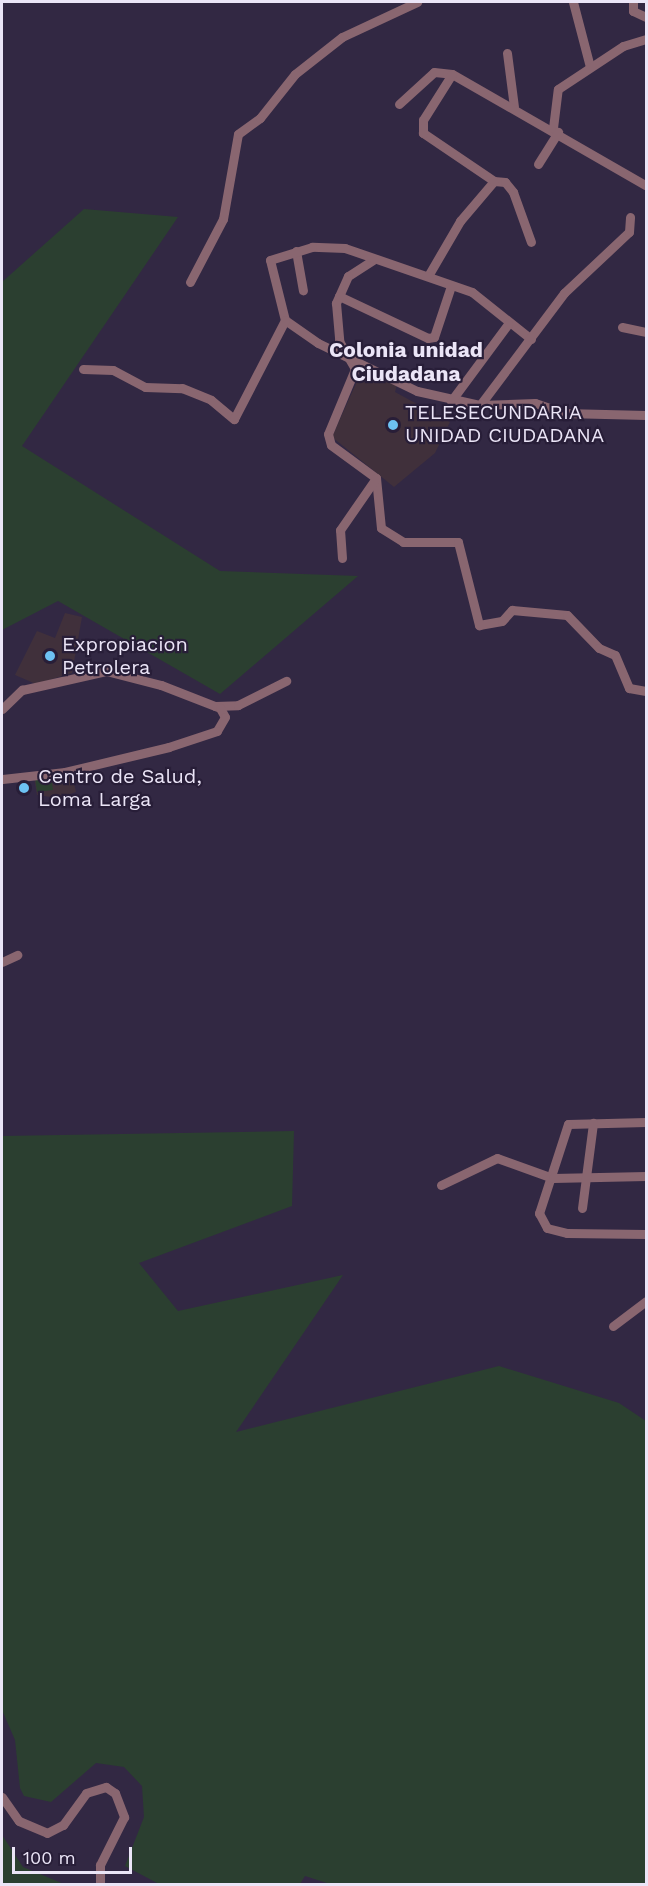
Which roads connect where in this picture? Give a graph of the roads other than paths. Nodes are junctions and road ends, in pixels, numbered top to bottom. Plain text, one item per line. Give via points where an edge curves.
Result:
1 (417, 2) edge
2 (573, 2) edge
3 (633, 2) edge
4 (646, 17) edge
5 (646, 39) edge
6 (507, 53) dead end
7 (590, 67) junction
8 (452, 74) junction
9 (399, 104) dead end
10 (514, 107) junction
11 (556, 130) junction
12 (538, 164) dead end
13 (494, 181) junction
14 (645, 185) dead end
15 (630, 217) dead end
16 (531, 242) dead end
17 (296, 251) junction
18 (373, 260) junction
19 (428, 276) junction
20 (190, 282) dead end
21 (451, 286) junction
22 (303, 290) dead end
23 (339, 296) junction
24 (285, 320) junction
25 (508, 324) junction
26 (622, 327) dead end
27 (646, 332) edge
28 (531, 339) junction
29 (353, 360) junction
30 (83, 369) dead end
31 (451, 401) junction
32 (480, 405) junction
33 (646, 415) edge
34 (376, 478) junction
35 (342, 558) dead end
36 (286, 681) dead end
37 (646, 691) edge
38 (213, 706) junction
39 (2, 709) edge
40 (2, 779) edge
41 (17, 955) dead end
42 (2, 962) edge
43 (646, 1122) edge
44 (593, 1123) junction
45 (585, 1176) junction
46 (646, 1176) edge
47 (553, 1178) junction
48 (441, 1185) dead end
49 (582, 1208) dead end
50 (646, 1234) edge
51 (646, 1301) edge
52 (613, 1326) dead end
53 (2, 1797) edge
54 (100, 1884) edge

1 - 20 street via 342,37 295,74 260,118 238,134 223,219
2 - 7 street
3 - 4 street via 633,11
5 - 7 street
6 - 10 street
7 - 11 street via 558,89
8 - 9 street via 434,72
8 - 10 street
8 - 13 street via 423,120 423,133
10 - 11 street
11 - 12 street
11 - 14 street
13 - 16 street via 506,182 513,192
13 - 19 street via 460,221
15 - 28 street via 629,232 564,293
17 - 18 street via 328,243
17 - 22 street
17 - 24 street via 270,260
18 - 19 street
18 - 23 street via 348,276
19 - 21 street
21 - 23 street via 434,337 428,338
21 - 25 street via 472,292
23 - 29 street via 335,327
24 - 29 street
24 - 30 street via 234,419 212,400 182,388 145,387 113,370
25 - 28 street
25 - 31 street
26 - 27 street
28 - 32 street
29 - 31 street
29 - 34 street via 355,369 328,435 331,445
31 - 32 street
32 - 33 street via 535,403 564,413
34 - 35 street via 340,530
34 - 37 street via 383,531 403,542 453,541 462,547 479,625 502,621 512,610 567,615 599,648 615,655 629,688
36 - 38 street via 238,705
38 - 39 street via 106,671 22,690
38 - 40 street via 220,708 224,724 169,747 64,772
41 - 42 street
43 - 44 street
44 - 45 street
44 - 47 street via 568,1124
45 - 46 street
45 - 47 street
45 - 49 street
47 - 48 street via 497,1158
47 - 50 street via 541,1222 588,1235
51 - 52 street
53 - 54 street via 19,1821 47,1833 63,1825 86,1793 106,1787 115,1793 124,1816 100,1865

